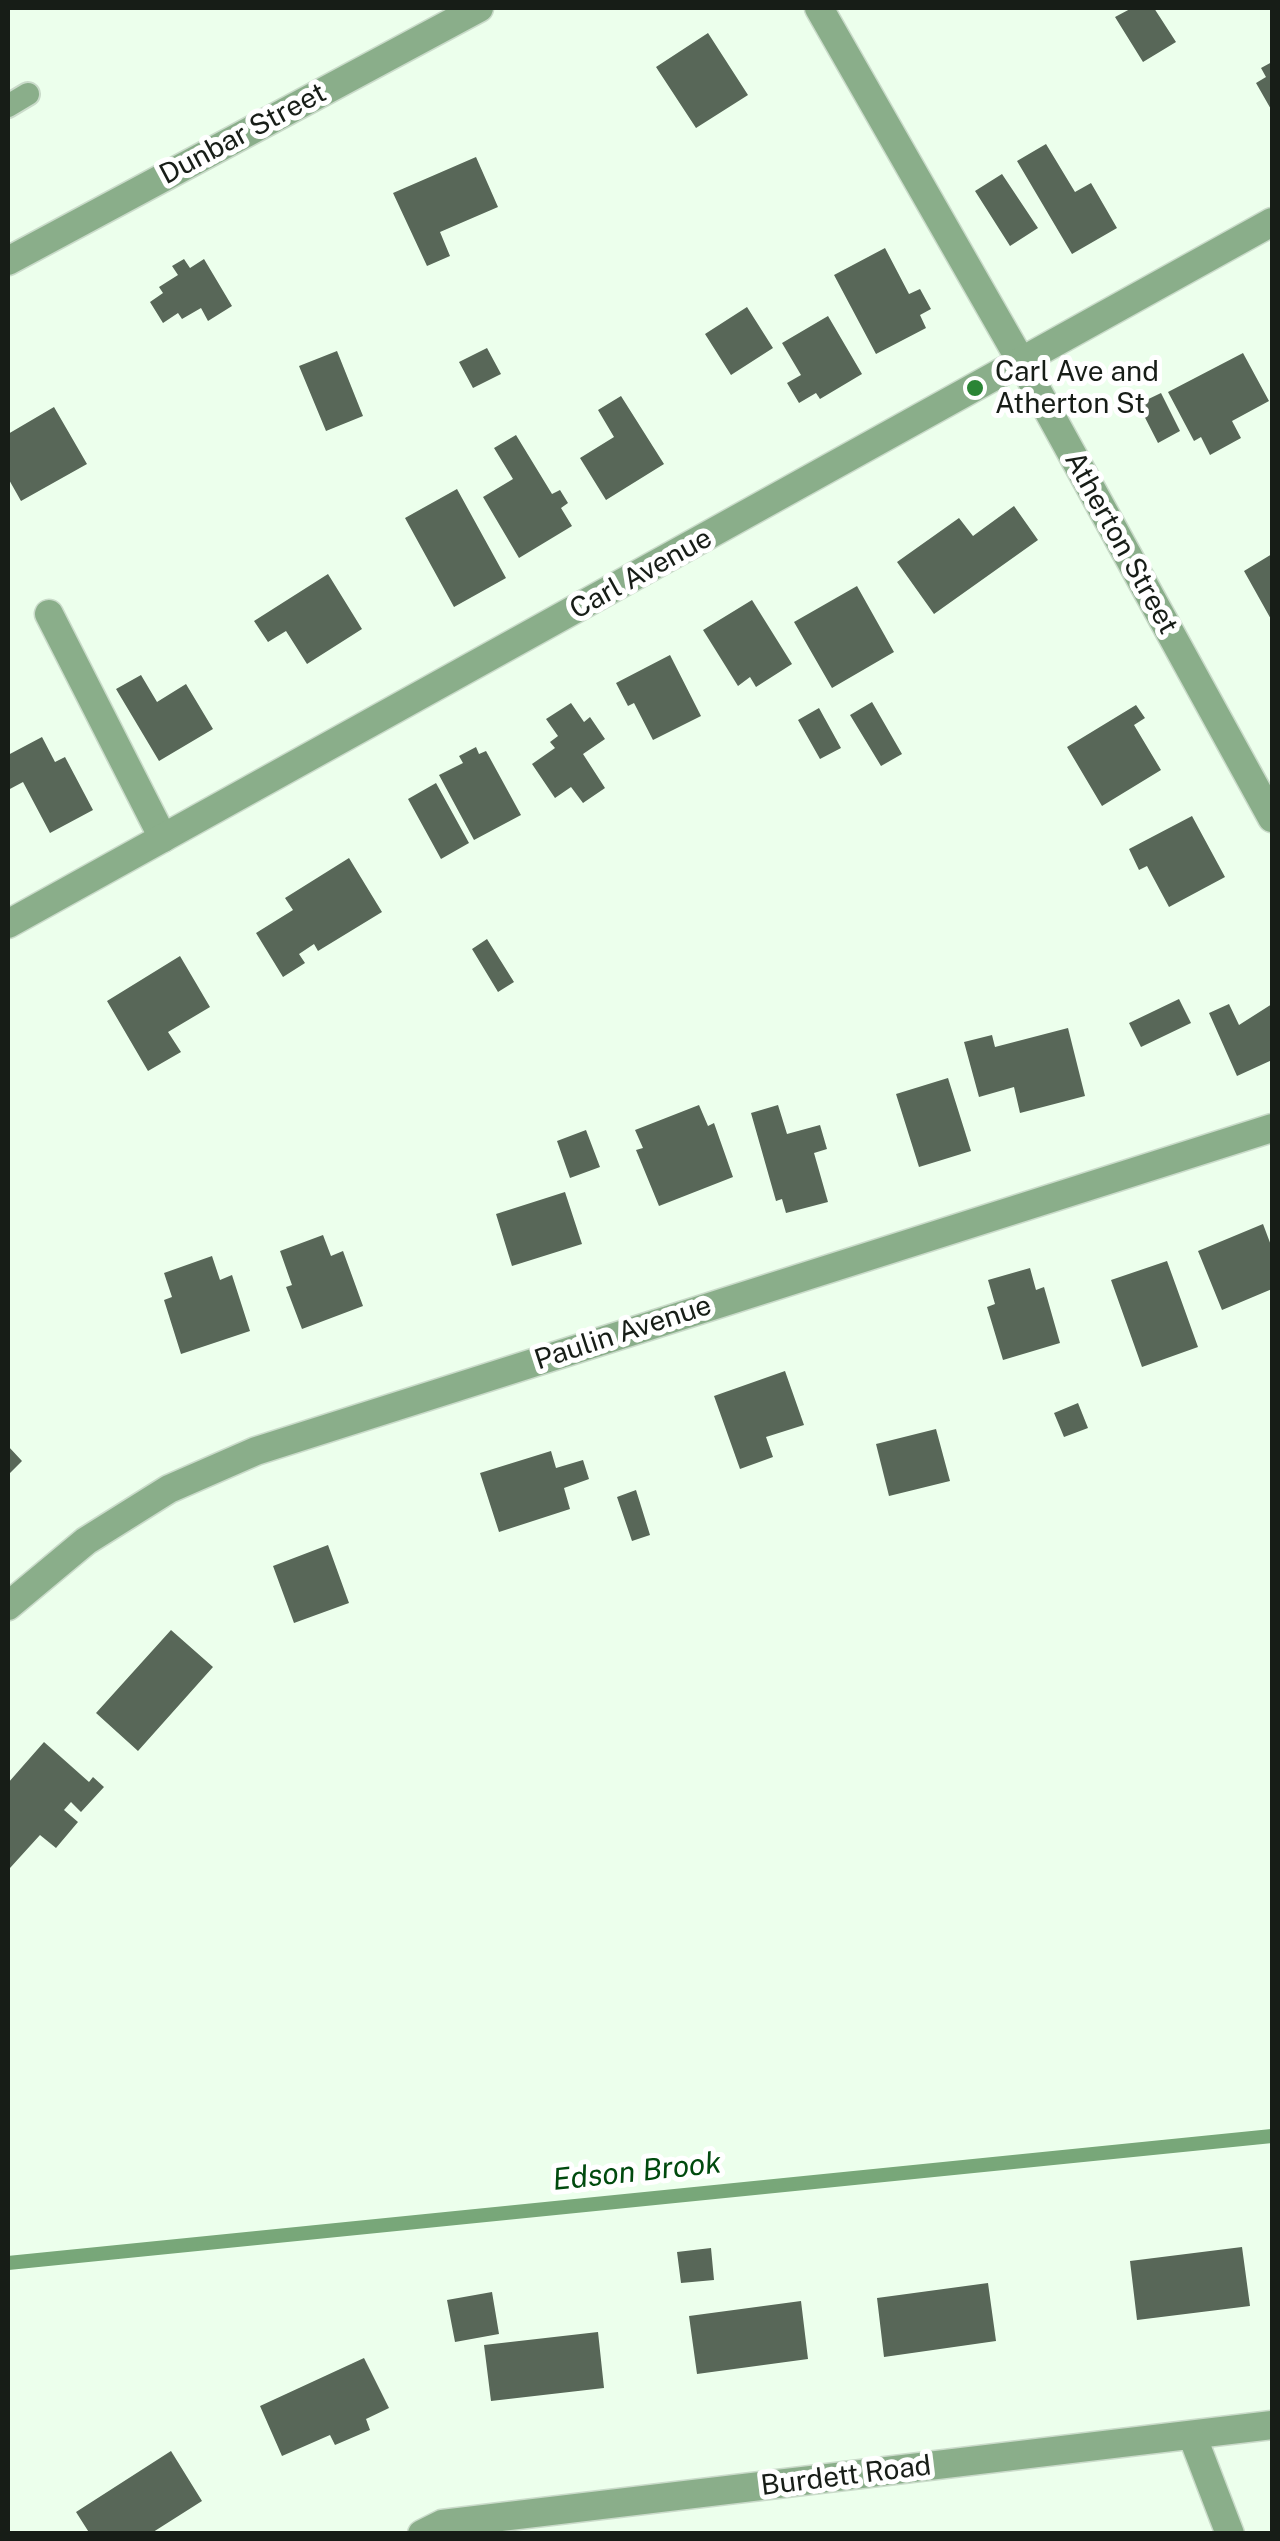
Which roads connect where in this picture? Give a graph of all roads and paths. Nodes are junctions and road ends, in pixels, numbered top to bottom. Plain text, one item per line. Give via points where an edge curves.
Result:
1 (479, 8) edge
2 (819, 8) edge
3 (1272, 222) edge
4 (8, 261) edge
5 (1022, 364) junction
6 (49, 614) dead end
7 (1272, 818) edge
8 (163, 838) junction
9 (8, 924) edge
10 (1272, 1128) edge
11 (8, 1606) edge
12 (1272, 2425) edge
13 (1192, 2435) junction
14 (422, 2534) edge
15 (1230, 2534) edge

1 - 4 street, Dunbar Street
2 - 5 street, Atherton Street
3 - 5 street, Carl Avenue
5 - 7 street, Atherton Street
5 - 8 street, Carl Avenue
6 - 8 street
8 - 9 street, Carl Avenue
10 - 11 street, Paulin Avenue via 256,1451 169,1490 86,1540
12 - 13 street, Burdett Road
13 - 14 street, Burdett Road via 442,2524
13 - 15 street

